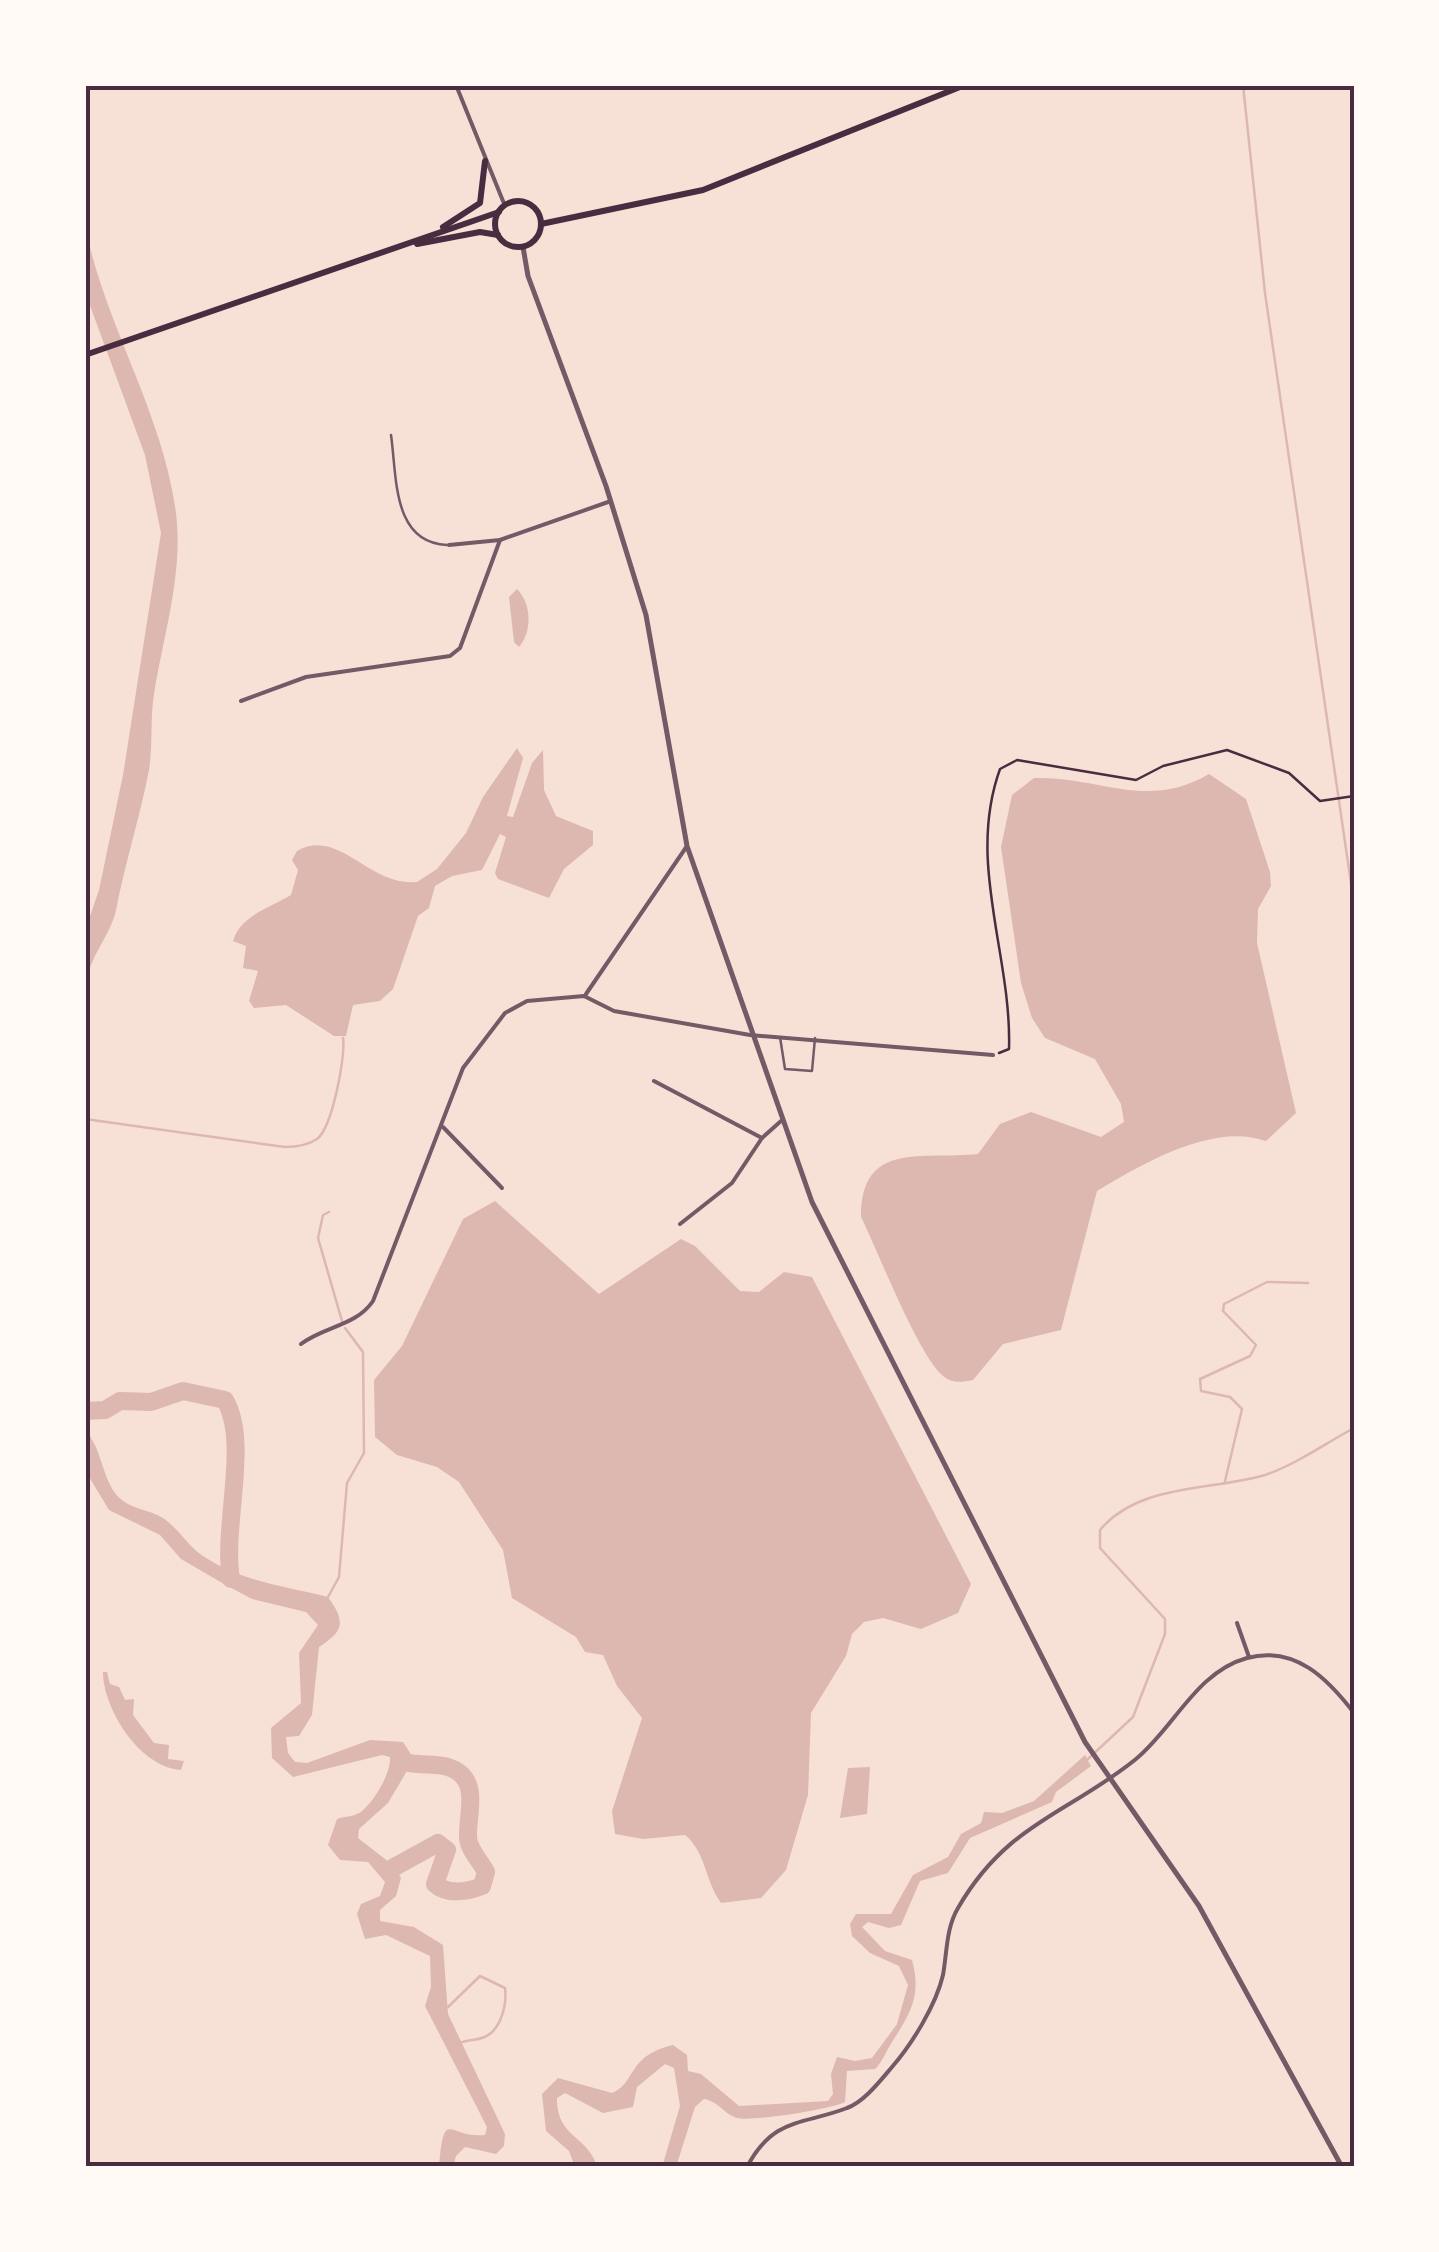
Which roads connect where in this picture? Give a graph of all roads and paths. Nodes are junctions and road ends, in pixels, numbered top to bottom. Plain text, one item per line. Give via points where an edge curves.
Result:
1 (456, 85) edge
2 (965, 85) edge
3 (485, 161) junction
4 (505, 206) junction
5 (499, 212) junction
6 (541, 224) junction
7 (498, 235) junction
8 (402, 247) junction
9 (523, 247) junction
10 (85, 355) edge
11 (391, 435) dead end
12 (611, 500) junction
13 (500, 540) junction
14 (449, 546) joint
15 (241, 701) dead end
16 (1354, 796) edge
17 (688, 846) junction
18 (584, 996) junction
19 (750, 1035) junction
20 (780, 1036) junction
21 (814, 1038) junction
22 (992, 1054) joint
23 (654, 1082) dead end
24 (781, 1120) junction
25 (443, 1127) junction
26 (762, 1138) junction
27 (502, 1188) dead end
28 (680, 1224) dead end
29 (301, 1344) dead end
30 (1237, 1623) dead end
31 (1249, 1657) junction
32 (1354, 1713) edge
33 (1106, 1778) junction
34 (748, 2167) edge
35 (1342, 2167) edge

1 - 3 street
2 - 6 main road via 731,181
3 - 4 street
3 - 8 main road via 477,207
4 - 5 main road
4 - 6 main road via 528,204
5 - 7 main road
5 - 8 main road
6 - 9 main road
7 - 8 main road via 480,232
7 - 9 main road
8 - 10 main road
9 - 12 street
11 - 14 lane via 403,518 415,534
12 - 13 street
12 - 17 street via 646,616
13 - 14 street
13 - 15 street via 460,648 450,656 306,677
16 - 22 path via 1320,800 1289,773 1228,750 1136,780 1017,760 1000,769 991,794 988,878 1010,1017 1009,1049
17 - 18 street
17 - 19 street
18 - 19 street via 614,1010
18 - 25 street via 527,1001 505,1012 463,1068
19 - 20 street
19 - 24 street
20 - 21 street
20 - 21 lane via 786,1069 812,1072
21 - 22 street
23 - 26 street
24 - 26 street
24 - 33 street via 812,1202
25 - 27 street
25 - 29 street via 373,1300 359,1318
26 - 28 street via 732,1182
30 - 31 street
31 - 32 street via 1306,1664 1326,1676
31 - 33 street via 1214,1673 1136,1758
33 - 34 street via 1018,1834 972,1886 955,1912 937,1996 894,2065 856,2103 775,2132
33 - 35 street via 1199,1906

